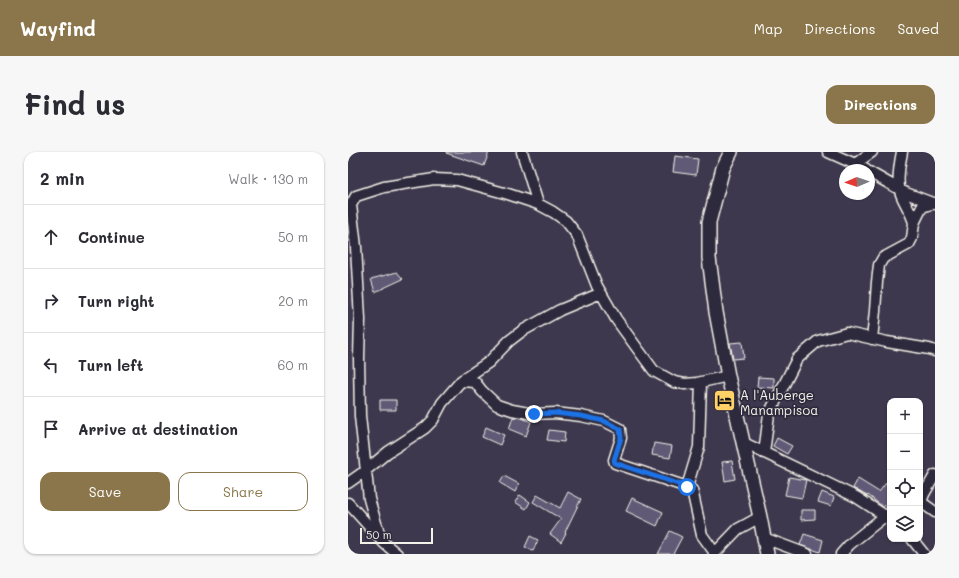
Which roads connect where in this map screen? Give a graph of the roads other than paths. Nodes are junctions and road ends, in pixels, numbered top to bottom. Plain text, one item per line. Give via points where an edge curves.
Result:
1 (522, 152) edge
2 (731, 152) edge
3 (828, 152) edge
4 (872, 152) edge
5 (902, 152) edge
6 (855, 164) joint
7 (875, 175) edge
8 (899, 189) junction
9 (352, 197) edge
10 (935, 203) edge
11 (538, 204) junction
12 (914, 223) junction
13 (601, 292) junction
14 (872, 339) junction
15 (935, 351) edge
16 (728, 376) junction
17 (461, 381) junction
18 (701, 382) junction
19 (742, 442) junction
20 (764, 453) junction
21 (365, 471) junction
22 (935, 476) edge
23 (348, 483) edge
24 (687, 487) junction
25 (348, 503) edge
26 (935, 512) edge
27 (887, 516) edge
28 (760, 517) junction
29 (887, 518) edge
30 (380, 537) junction
31 (764, 538) junction
32 (914, 542) edge
33 (714, 553) edge
34 (396, 554) edge
35 (767, 554) edge
36 (807, 554) edge
37 (841, 554) edge
38 (924, 554) edge

1 - 11 street
2 - 16 street via 723,168 709,222 709,258
3 - 6 street
4 - 6 street
5 - 8 street
7 - 8 street
8 - 10 street
8 - 12 street
9 - 11 street via 384,187 434,179 457,180
9 - 21 street via 360,319 360,416
10 - 12 street via 922,208
11 - 13 street via 566,221 577,235
12 - 14 street via 909,244 883,258 879,265
13 - 17 street via 522,330 489,362
13 - 18 street via 616,319 654,371 674,382
14 - 15 street
14 - 20 street via 847,334 818,341 797,359 769,414
16 - 18 street
16 - 19 street
17 - 21 street via 425,428 388,452
17 - 24 street via 475,382 497,405 512,410 534,414 581,416 604,421 620,429 621,438 615,463
18 - 24 street via 699,447
19 - 20 street
19 - 28 street
20 - 27 street via 856,497
21 - 23 street
21 - 30 street via 369,499
22 - 26 street via 922,502
24 - 33 street via 692,490 702,535
25 - 30 street
28 - 31 street
28 - 33 street via 738,529
29 - 37 street via 850,544
30 - 34 street
31 - 35 street
31 - 36 street
32 - 38 street

